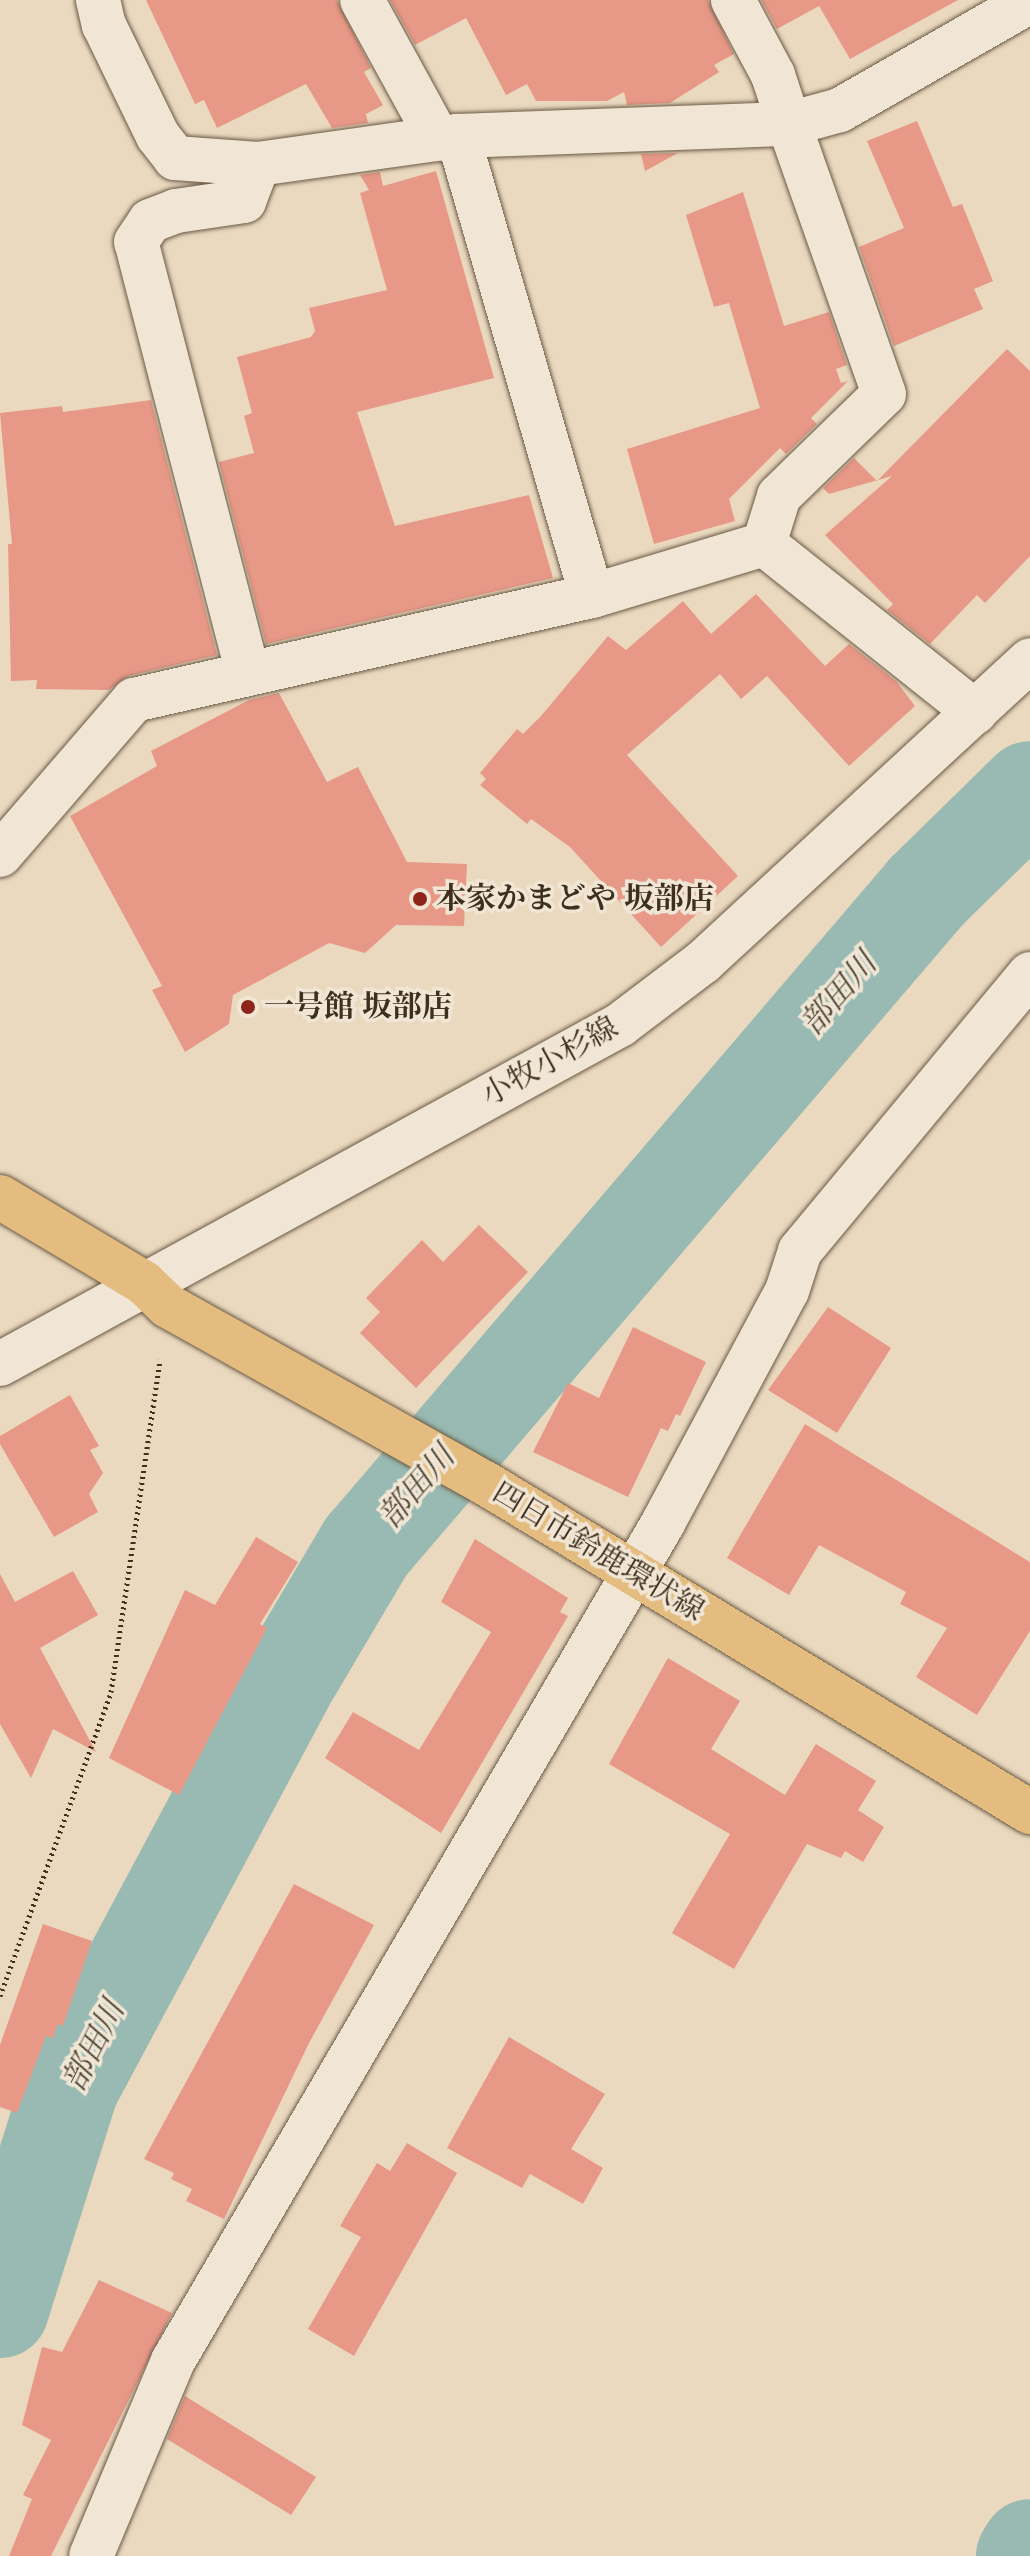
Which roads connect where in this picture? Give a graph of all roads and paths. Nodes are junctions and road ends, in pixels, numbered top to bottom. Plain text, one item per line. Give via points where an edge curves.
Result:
1 (98, 0) edge
2 (362, 0) edge
3 (733, 0) edge
4 (1030, 1) edge
5 (789, 124) junction
6 (448, 137) junction
7 (258, 164) junction
8 (764, 544) junction
9 (592, 596) junction
10 (1030, 660) edge
11 (248, 674) junction
12 (975, 712) junction
13 (0, 855) edge
14 (1030, 974) edge
15 (0, 1197) edge
16 (156, 1294) junction
17 (0, 1364) edge
18 (634, 1574) junction
19 (1030, 1812) edge
20 (0, 1996) edge
21 (91, 2556) edge

1 - 7 street via 104,25 151,122 175,158
2 - 6 street
3 - 5 street via 773,75
4 - 5 street via 840,110
5 - 6 street
5 - 8 street via 884,394 779,496
6 - 7 street
6 - 9 street
7 - 11 street via 244,201 176,211 150,221 136,242
8 - 9 street
8 - 12 street
9 - 11 street
10 - 12 street, 小牧小杉線
11 - 13 street via 134,700
12 - 16 street, 小牧小杉線 via 703,962 620,1025
14 - 18 street via 800,1251 787,1291
15 - 16 main road, 四日市鈴鹿環状線
16 - 17 street, 小牧小杉線
16 - 18 main road, 四日市鈴鹿環状線
16 - 20 path via 111,1692
18 - 19 main road, 四日市鈴鹿環状線
18 - 21 street via 173,2361

